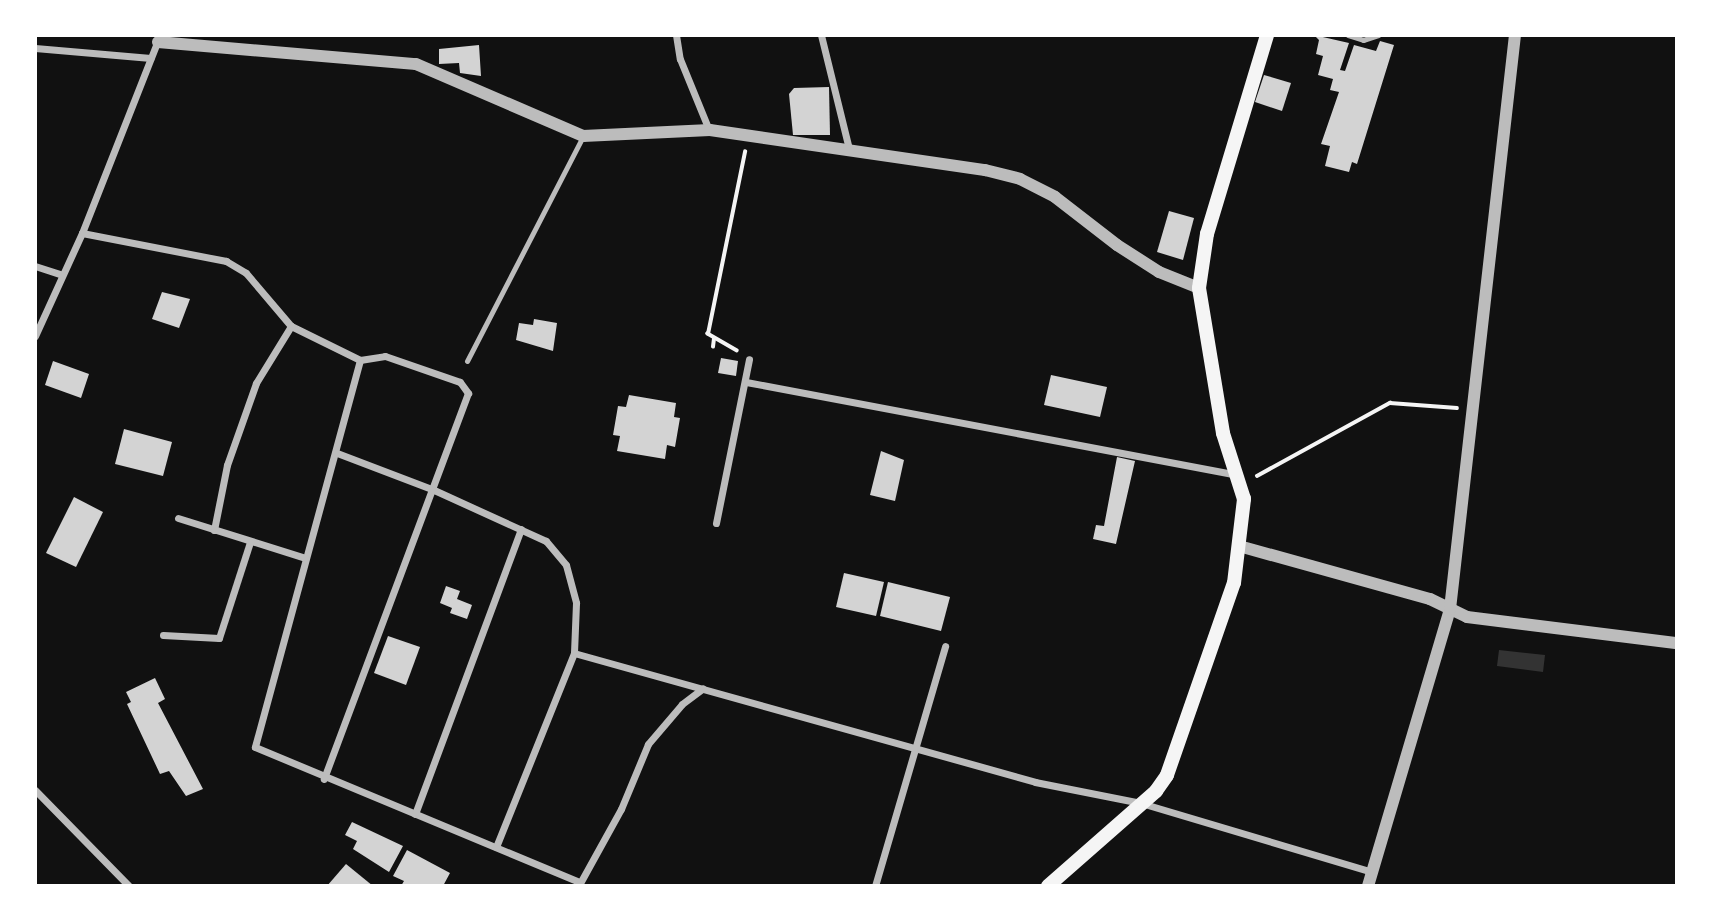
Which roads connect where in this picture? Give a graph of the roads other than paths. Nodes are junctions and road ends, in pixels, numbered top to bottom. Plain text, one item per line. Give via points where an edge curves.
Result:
1 (676, 35) edge
2 (821, 35) edge
3 (1267, 35) edge
4 (1348, 35) edge
5 (1378, 35) edge
6 (1515, 35) edge
7 (159, 38) edge
8 (35, 48) edge
9 (151, 58) junction
10 (710, 131) junction
11 (583, 136) junction
12 (849, 149) junction
13 (82, 233) junction
14 (35, 266) edge
15 (62, 275) junction
16 (1199, 288) junction
17 (291, 326) junction
18 (35, 336) edge
19 (750, 359) road end
20 (360, 360) junction
21 (467, 360) dead end
22 (746, 382) junction
23 (337, 453) junction
24 (1235, 474) junction
25 (434, 490) junction
26 (178, 518) dead end
27 (716, 523) dead end
28 (521, 528) junction
29 (214, 530) junction
30 (250, 542) junction
31 (1239, 546) junction
32 (306, 558) junction
33 (1450, 610) junction
34 (163, 635) dead end
35 (1677, 643) edge
36 (945, 646) dead end
37 (574, 653) junction
38 (703, 688) junction
39 (916, 749) junction
40 (324, 779) junction
41 (35, 790) edge
42 (1141, 803) junction
43 (415, 814) junction
44 (496, 847) junction
45 (1372, 872) junction
46 (579, 884) edge
47 (129, 886) edge
48 (875, 886) edge
49 (1048, 886) edge
50 (1368, 886) edge

1 - 10 street via 680,59
2 - 12 street
3 - 16 main road via 1207,234
4 - 5 lane via 1363,40
6 - 33 street
7 - 9 street
7 - 11 street via 416,64
8 - 9 street
9 - 13 street
10 - 11 street
10 - 12 street
11 - 21 lane
12 - 16 street via 1020,179 1055,197 1159,271
13 - 15 street
13 - 17 street via 226,261 246,273
14 - 15 street
15 - 18 street
16 - 24 main road via 1223,433
17 - 20 street
17 - 29 street via 256,383 227,465
19 - 22 street
20 - 23 street
20 - 25 street via 384,356 460,382 468,393
22 - 24 street
22 - 27 street
23 - 25 street
23 - 32 street
24 - 31 main road via 1244,499
25 - 28 street
25 - 40 street
26 - 29 street
28 - 37 street via 546,541 566,565 576,603
28 - 43 street
29 - 30 street
30 - 32 street
30 - 34 street via 219,638
31 - 33 street via 1430,599
31 - 42 main road via 1234,583 1175,760 1156,791
32 - 40 street via 255,747
33 - 35 street via 1467,617
33 - 45 street
36 - 39 street
37 - 38 street
37 - 44 street
38 - 39 street
38 - 46 street via 682,704 648,744 621,809
39 - 42 street via 1035,782
39 - 48 street
40 - 43 street
41 - 47 street
42 - 45 street
42 - 49 main road
43 - 44 street
44 - 46 street
45 - 50 street

